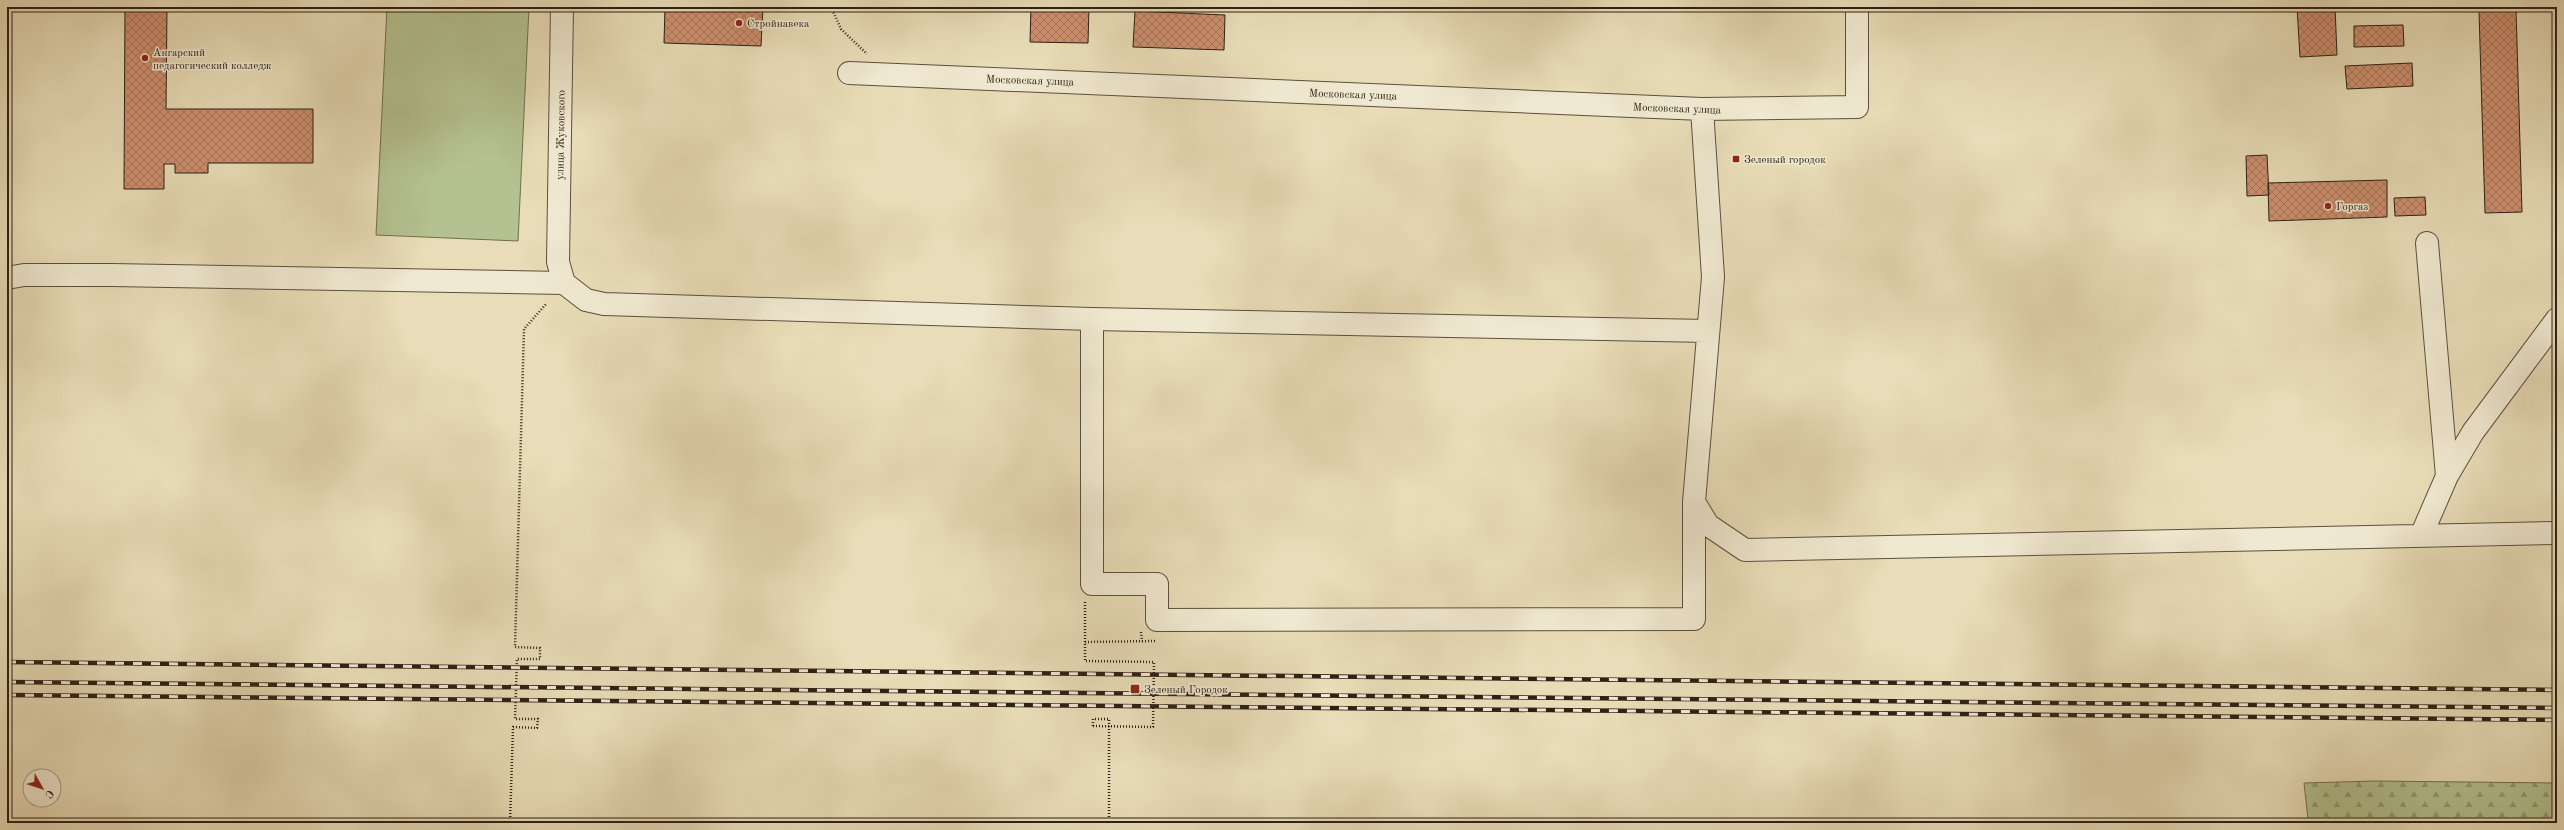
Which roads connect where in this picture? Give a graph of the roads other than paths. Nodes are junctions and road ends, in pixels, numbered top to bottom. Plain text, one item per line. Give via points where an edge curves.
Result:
1 (562, 7) edge
2 (1858, 7) edge
3 (850, 73) dead end
4 (1702, 109) junction
5 (2427, 243) dead end
6 (7, 278) edge
7 (564, 283) junction
8 (1092, 319) junction
9 (2557, 319) edge
10 (1708, 331) junction
11 (2447, 476) junction
12 (1694, 502) junction
13 (2557, 533) edge
14 (2421, 536) junction

1 - 7 street, улица Жуковского via 558,262
2 - 4 street, Московская улица via 1857,107
3 - 4 street, Московская улица
4 - 10 street via 1713,278
5 - 11 street
6 - 7 street via 24,275 111,275
7 - 8 street via 586,300 604,304
8 - 10 street
8 - 12 street via 1092,584 1157,584 1157,620 1694,619
9 - 11 street via 2473,432
10 - 12 street
11 - 14 street
12 - 14 street via 1708,525 1745,550
13 - 14 street

